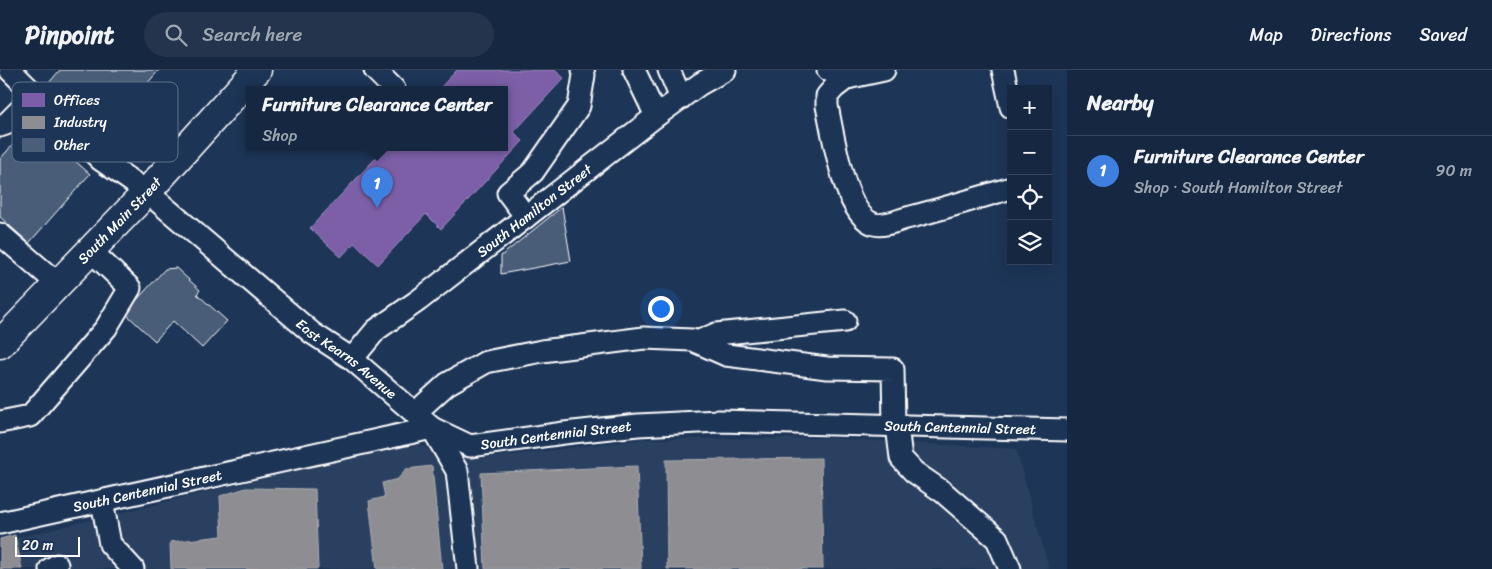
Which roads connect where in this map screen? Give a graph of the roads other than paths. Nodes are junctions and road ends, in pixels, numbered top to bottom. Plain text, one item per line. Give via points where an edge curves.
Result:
1 (10, 70) edge
2 (257, 70) edge
3 (375, 70) edge
4 (583, 70) edge
5 (634, 70) edge
6 (669, 70) edge
7 (725, 70) edge
8 (828, 70) edge
9 (884, 70) edge
10 (1003, 70) edge
11 (847, 78) junction
12 (22, 82) edge
13 (391, 86) edge
14 (1007, 88) edge
15 (682, 98) junction
16 (656, 116) junction
17 (12, 118) edge
18 (0, 126) edge
19 (178, 158) edge
20 (104, 162) edge
21 (174, 162) edge
22 (1007, 189) edge
23 (147, 192) junction
24 (526, 218) junction
25 (0, 234) edge
26 (90, 250) junction
27 (58, 284) junction
28 (845, 321) dead end
29 (697, 342) junction
30 (0, 344) edge
31 (352, 360) junction
32 (415, 413) junction
33 (0, 422) edge
34 (896, 426) junction
35 (432, 428) junction
36 (1067, 430) edge
37 (102, 501) junction
38 (0, 523) edge
39 (133, 569) edge
40 (468, 569) edge
41 (1010, 569) edge

1 - 12 street, East Kearns Avenue
2 - 19 main road, South Main Street
3 - 13 street
4 - 24 street via 579,106 533,172 508,193
5 - 16 street
6 - 15 street
7 - 15 street, South Hamilton Street
8 - 11 street
9 - 11 street
10 - 14 street
11 - 22 street via 827,96 827,106 842,177 852,202 873,224 937,211
15 - 16 street, South Hamilton Street
16 - 24 street, South Hamilton Street
17 - 18 street
20 - 23 street, East Kearns Avenue
21 - 23 main road, South Main Street
23 - 26 main road, South Main Street
23 - 31 street, East Kearns Avenue via 312,333
24 - 31 street, South Hamilton Street via 376,330
25 - 27 street
26 - 27 main road, South Main Street
26 - 33 street via 130,288 106,328 30,416
27 - 30 main road, South Main Street
28 - 29 street via 716,334
29 - 32 street via 644,338 486,362 447,384
29 - 34 street via 726,355 827,368 893,369
31 - 32 street, East Kearns Avenue
32 - 35 street, East Kearns Avenue
34 - 35 street, South Centennial Street via 720,421 638,425 470,446
34 - 36 street, South Centennial Street
34 - 41 street via 901,458 997,539
35 - 37 street, South Centennial Street
35 - 40 street, East Kearns Avenue via 458,471
37 - 38 street, South Centennial Street
37 - 39 street via 110,544

